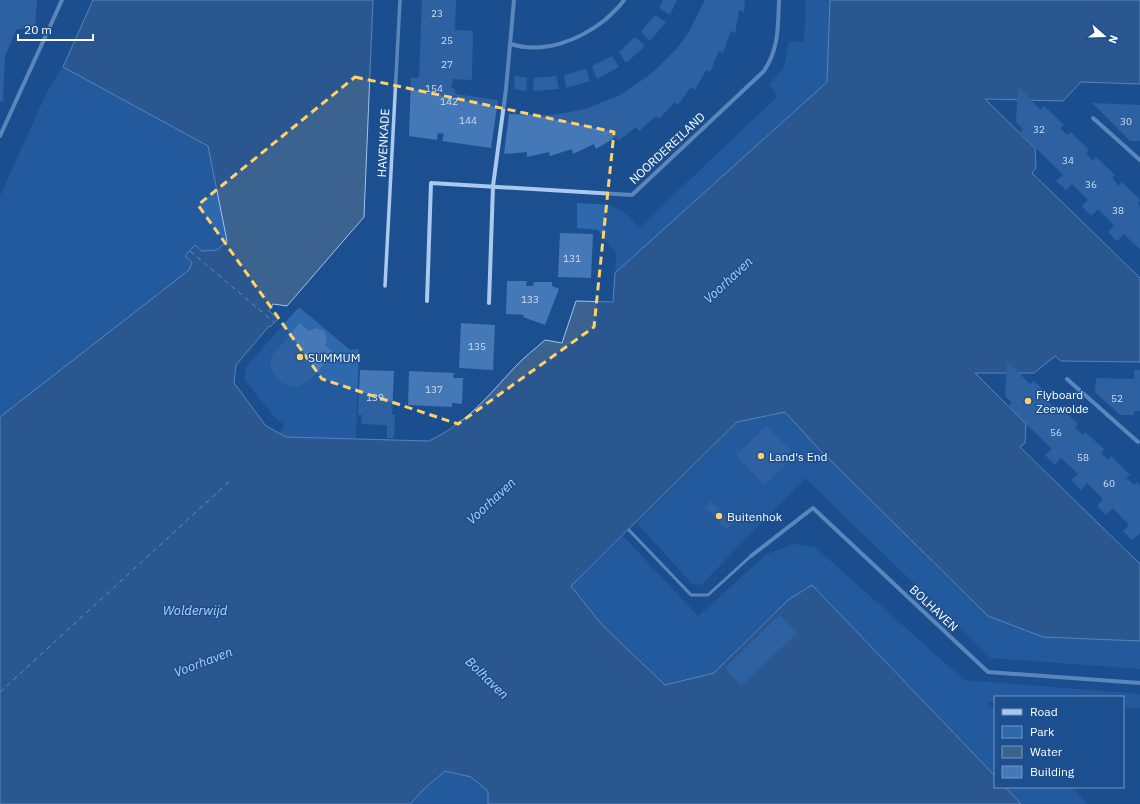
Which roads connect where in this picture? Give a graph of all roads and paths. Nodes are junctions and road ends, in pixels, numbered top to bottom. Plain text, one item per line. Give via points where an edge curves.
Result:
1 (62, 0) edge
2 (400, 0) edge
3 (514, 0) edge
4 (624, 0) edge
5 (779, 0) edge
6 (510, 44) junction
7 (1093, 118) dead end
8 (0, 136) edge
9 (1140, 160) edge
10 (493, 186) junction
11 (385, 286) dead end
12 (427, 301) dead end
13 (489, 303) dead end
14 (1068, 379) dead end
15 (1139, 443) edge
16 (629, 530) dead end
17 (751, 556) joint
18 (1140, 683) edge

1 - 8 street
2 - 11 street, HAVENKADE
3 - 6 street
4 - 6 street via 620,7 581,37 559,45 521,47
5 - 10 street, NOORDEREILAND via 776,48 764,71 632,195
6 - 10 street
7 - 9 street
10 - 12 street, NOORDEREILAND via 431,183
10 - 13 street
14 - 15 street
16 - 17 lane via 692,594 708,595
17 - 18 street, BOLHAVEN via 813,508 988,672

